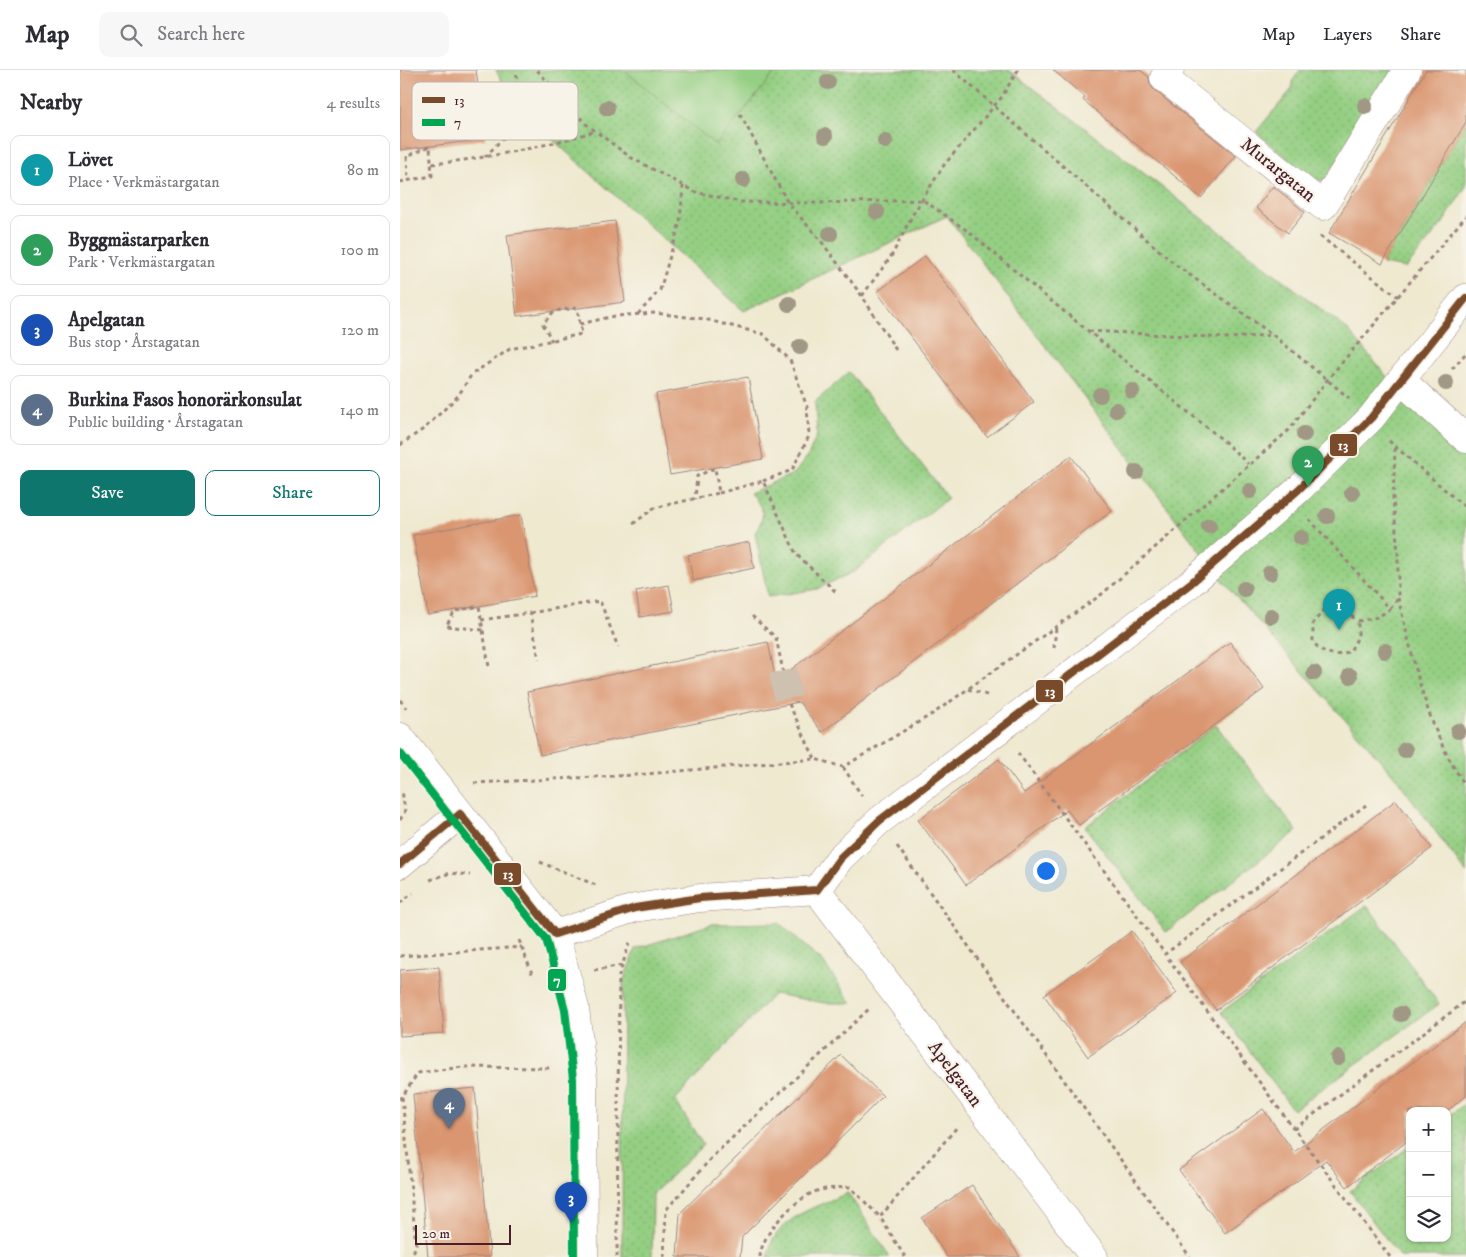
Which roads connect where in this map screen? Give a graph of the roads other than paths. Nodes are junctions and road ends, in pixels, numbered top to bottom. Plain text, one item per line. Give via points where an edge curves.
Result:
1 (1170, 70) edge
2 (1407, 70) edge
3 (1466, 298) edge
4 (1401, 380) junction
5 (1466, 439) edge
6 (400, 737) edge
7 (460, 814) junction
8 (406, 859) edge
9 (817, 890) junction
10 (556, 934) junction
11 (584, 1257) edge
12 (1094, 1257) edge

1 - 2 street, Murargatan via 1164,78 1323,206
3 - 4 street
4 - 5 street
4 - 9 street via 1370,418 1298,490 1191,583 879,822 840,858
6 - 7 street
7 - 8 street
7 - 10 street
9 - 10 street via 700,898 635,908
9 - 12 street, Apelgatan
10 - 11 street via 575,1008 583,1078

